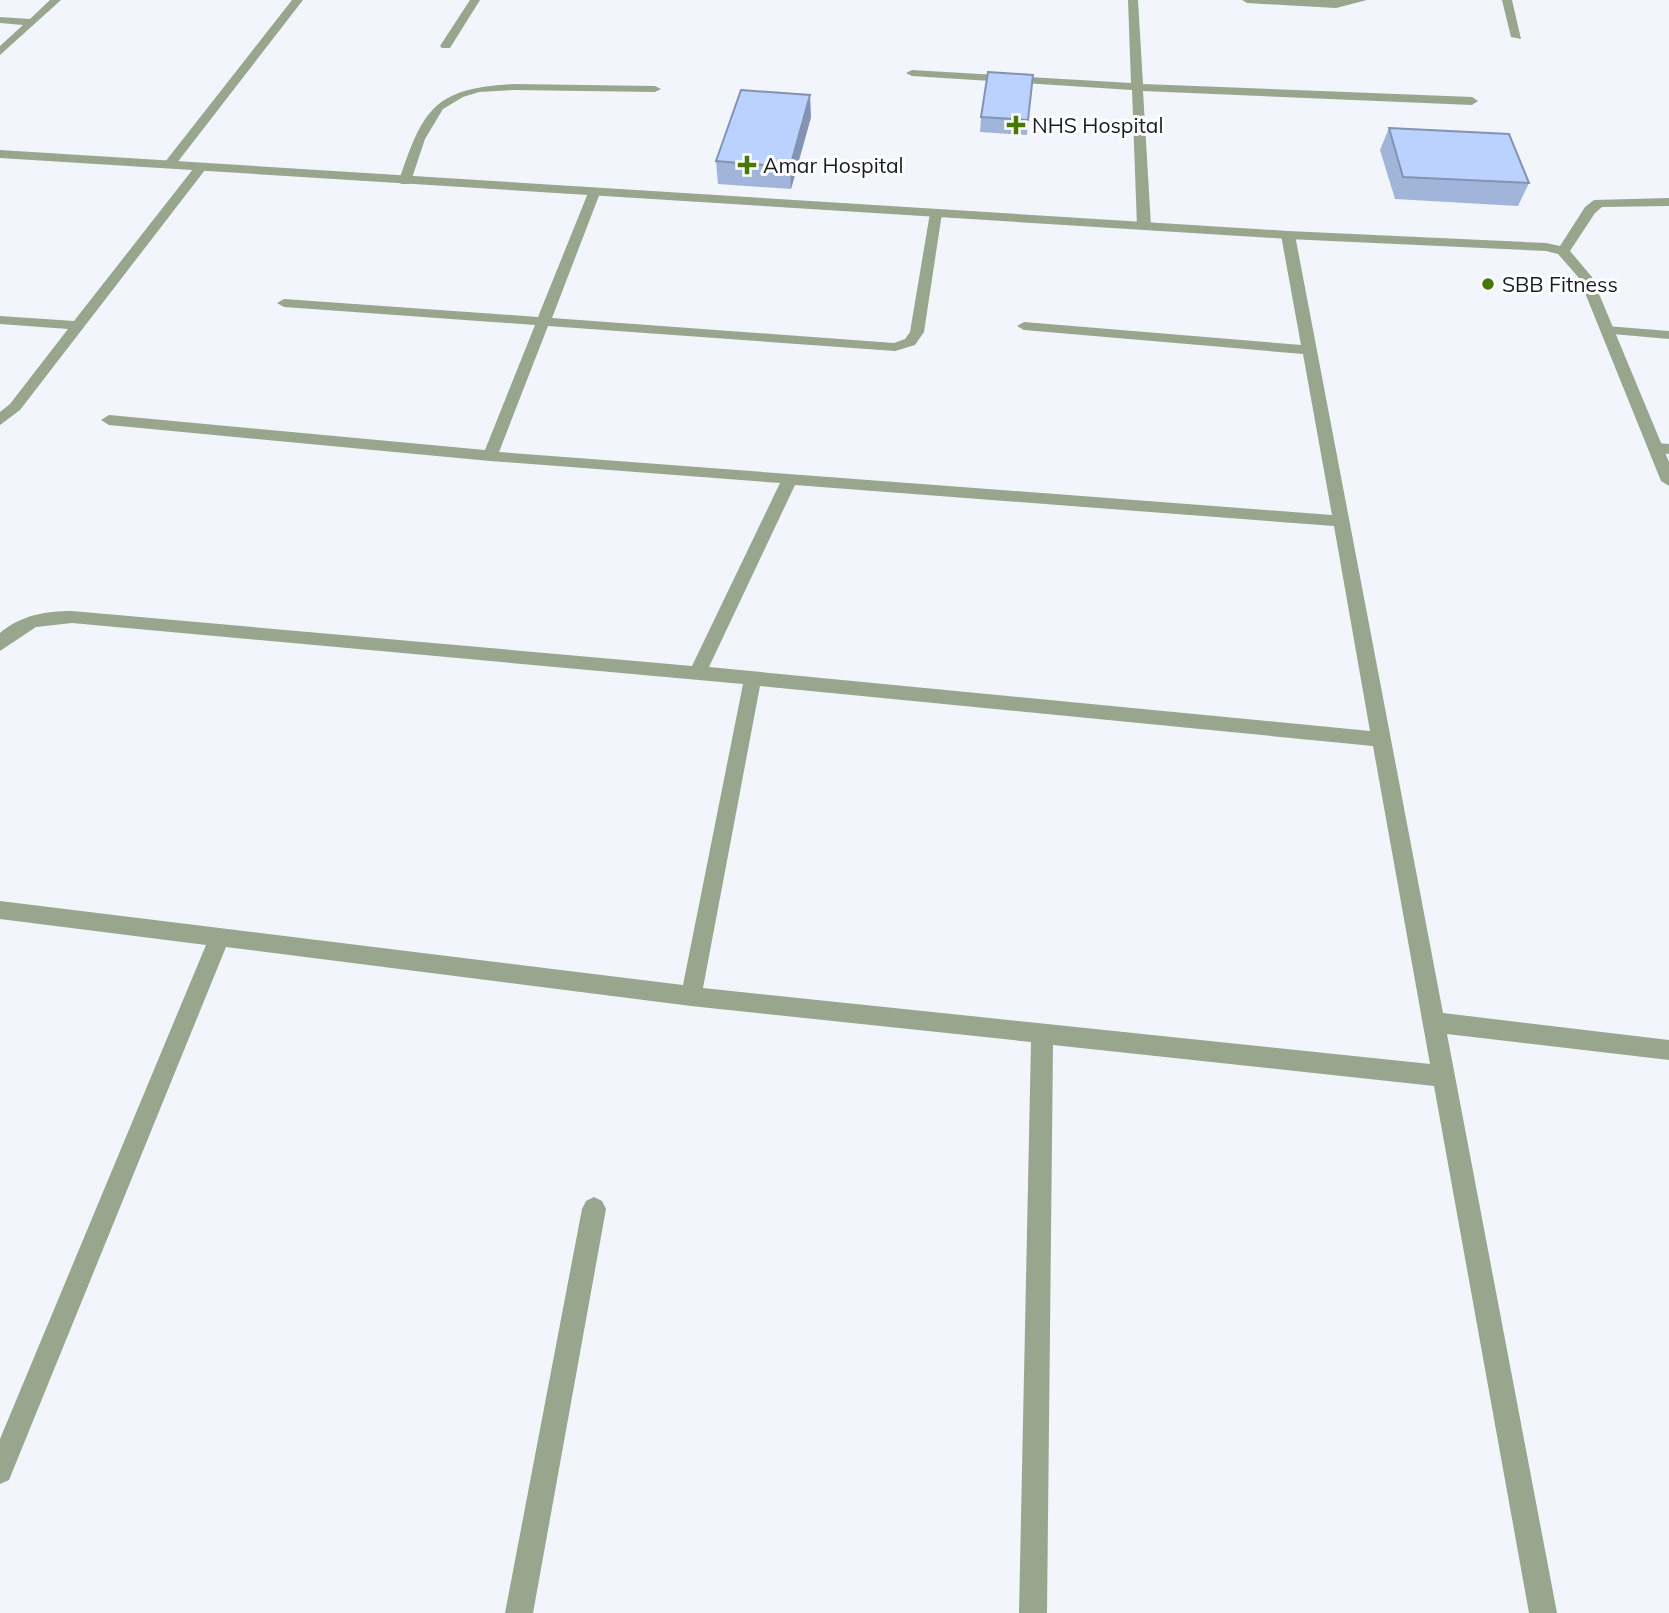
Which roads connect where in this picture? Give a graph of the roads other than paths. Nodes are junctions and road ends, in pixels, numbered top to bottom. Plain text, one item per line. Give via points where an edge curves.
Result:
1 (56, 0) edge
2 (298, 0) edge
3 (475, 0) edge
4 (1133, 0) edge
5 (1247, 0) edge
6 (1362, 0) edge
7 (1507, 0) edge
8 (0, 20) edge
9 (32, 22) junction
10 (1517, 37) dead end
11 (446, 46) dead end
12 (0, 52) edge
13 (912, 73) dead end
14 (1137, 88) junction
15 (655, 89) dead end
16 (1472, 101) dead end
17 (0, 154) edge
18 (169, 165) junction
19 (201, 167) junction
20 (405, 181) junction
21 (594, 192) junction
22 (1669, 202) edge
23 (936, 213) junction
24 (1144, 226) junction
25 (1288, 235) junction
26 (1563, 251) junction
27 (284, 303) dead end
28 (0, 320) edge
29 (542, 322) junction
30 (78, 326) junction
31 (1024, 326) dead end
32 (1606, 330) junction
33 (1669, 335) edge
34 (1310, 350) junction
35 (0, 420) edge
36 (109, 420) dead end
37 (1663, 448) edge
38 (491, 456) junction
39 (790, 479) junction
40 (1669, 481) edge
41 (1341, 521) junction
42 (0, 645) edge
43 (697, 673) junction
44 (753, 678) junction
45 (1381, 738) junction
46 (0, 910) edge
47 (220, 936) junction
48 (691, 996) junction
49 (1433, 1022) junction
50 (1042, 1033) junction
51 (1669, 1051) edge
52 (1443, 1076) junction
53 (594, 1209) dead end
54 (0, 1471) edge
55 (519, 1613) edge
56 (1033, 1613) edge
57 (1543, 1613) edge

1 - 9 street
2 - 18 street
3 - 11 street
4 - 14 street
5 - 6 street via 1336,5
7 - 10 street
8 - 9 street
9 - 12 street
13 - 14 street
14 - 16 street
14 - 24 street
15 - 20 street via 514,86 459,95 439,107 419,139
17 - 18 street
18 - 19 street
19 - 20 street
19 - 30 street
20 - 21 street
21 - 23 street
21 - 29 street
22 - 26 street via 1599,203
23 - 24 street
23 - 29 street via 917,332 910,342 895,347
24 - 25 street
25 - 26 street via 1529,244
25 - 34 street
26 - 32 street via 1585,278
27 - 29 street
28 - 30 street
29 - 38 street
30 - 35 street
31 - 34 street
32 - 33 street
32 - 37 street
34 - 41 street
36 - 38 street
37 - 40 street
38 - 39 street
39 - 41 street
39 - 43 street
41 - 45 street
42 - 43 street via 23,624 72,617
43 - 44 street
44 - 45 street
44 - 48 street
45 - 49 street
46 - 47 street
47 - 48 street
47 - 54 street
48 - 50 street
49 - 51 street
49 - 52 street
50 - 52 street
50 - 56 street
52 - 57 street
53 - 55 street

